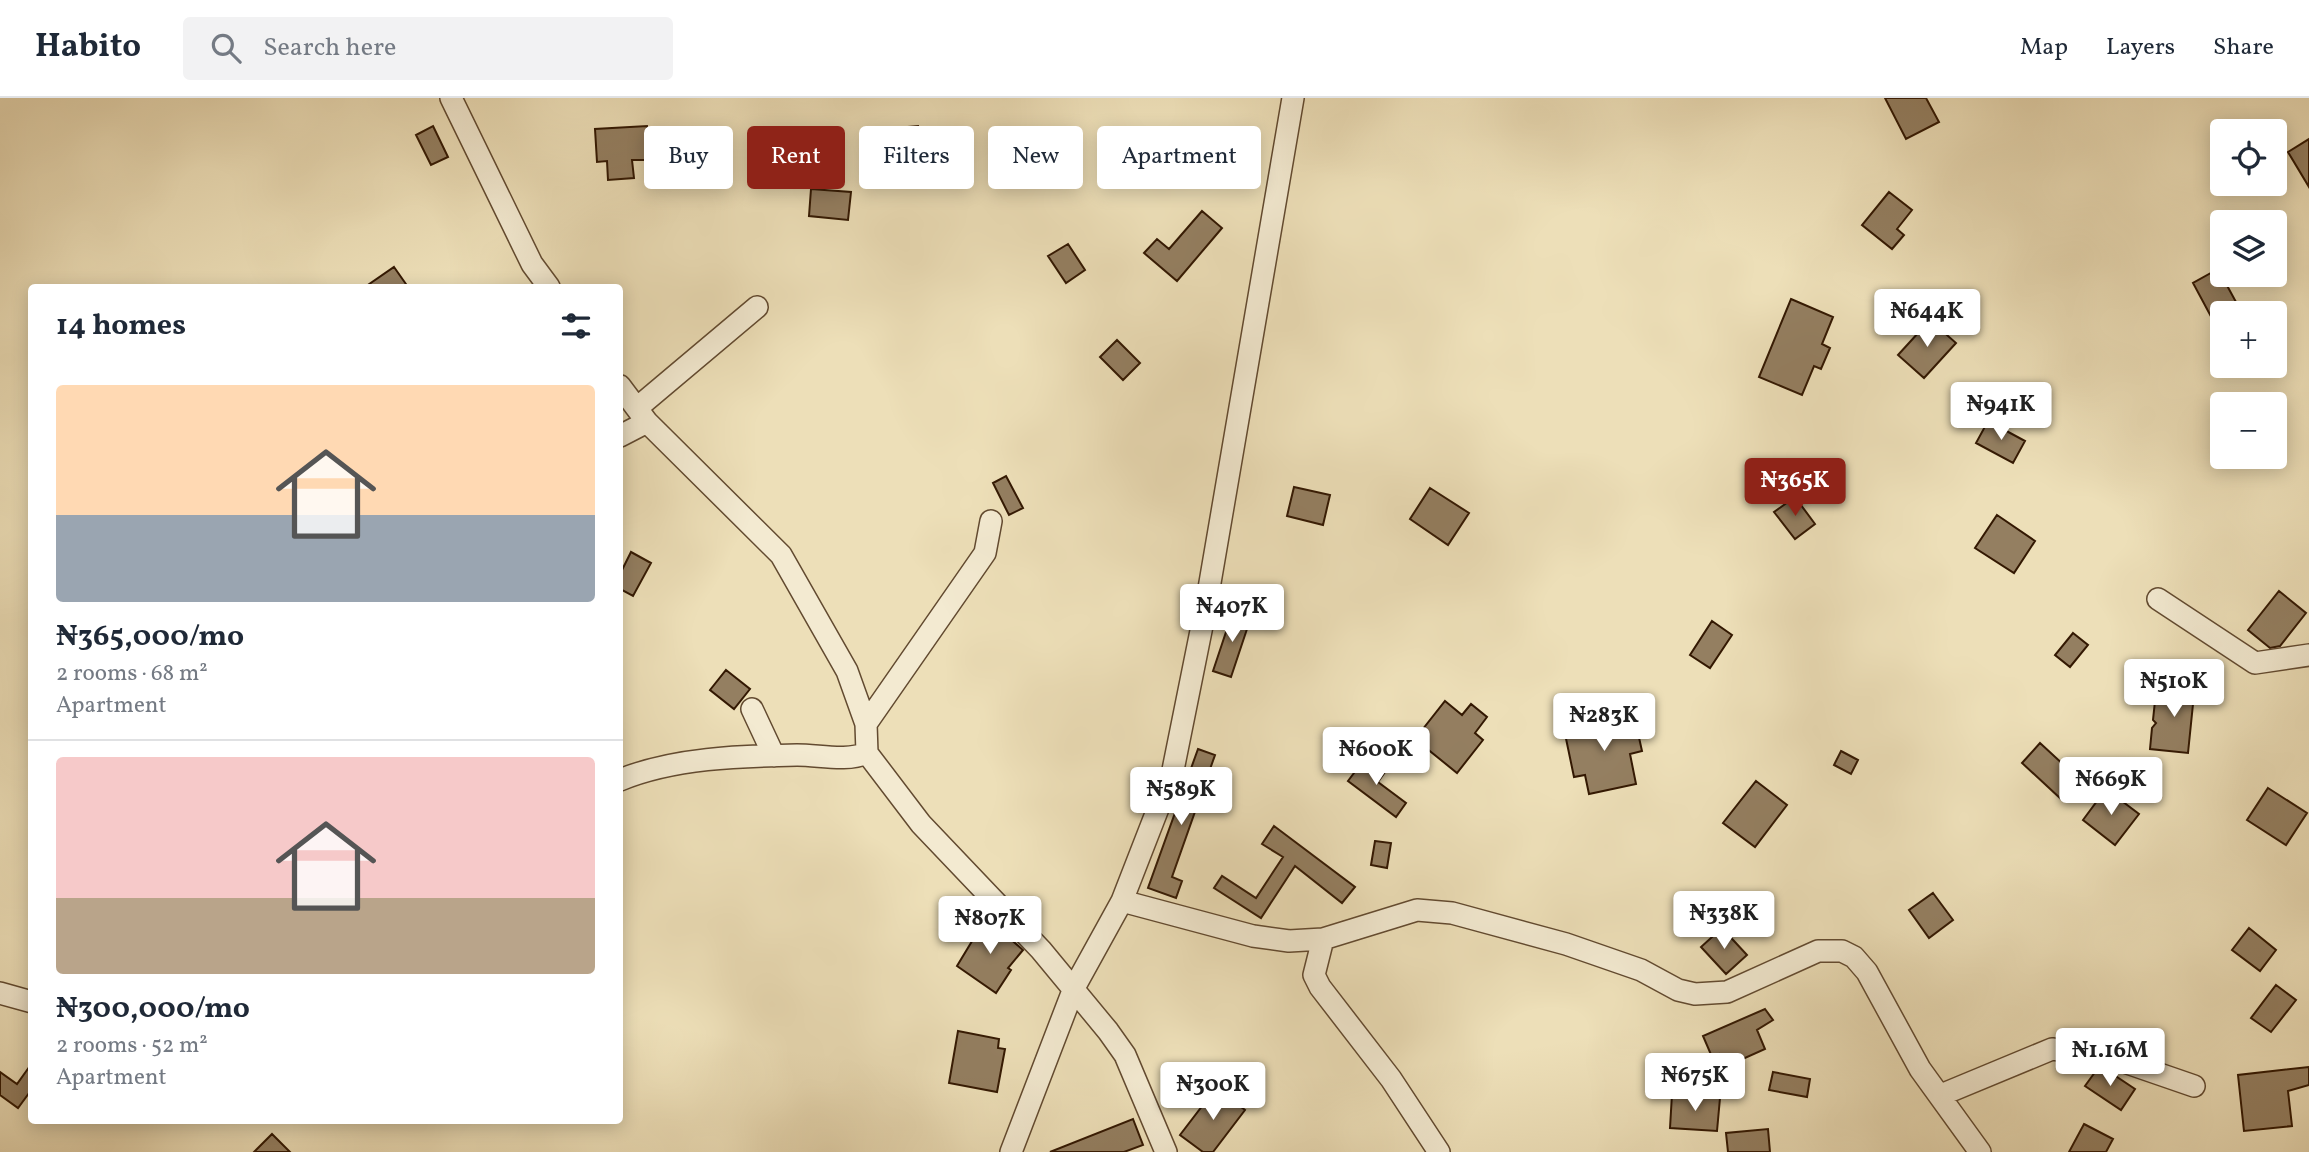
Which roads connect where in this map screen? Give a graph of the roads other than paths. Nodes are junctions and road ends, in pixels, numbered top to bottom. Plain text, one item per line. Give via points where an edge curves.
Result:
1 (451, 98) edge
2 (1293, 98) edge
3 (547, 284) edge
4 (757, 307) dead end
5 (623, 390) edge
6 (642, 415) junction
7 (623, 433) edge
8 (990, 521) dead end
9 (2158, 599) dead end
10 (2309, 655) edge
11 (752, 709) dead end
12 (866, 724) junction
13 (867, 753) junction
14 (774, 756) junction
15 (623, 779) edge
16 (1122, 901) junction
17 (1323, 939) junction
18 (1074, 988) junction
19 (0, 993) edge
20 (28, 1001) edge
21 (2194, 1086) dead end
22 (1941, 1095) junction
23 (1011, 1152) edge
24 (1166, 1152) edge
25 (1439, 1152) edge
26 (1980, 1152) edge

1 - 3 street via 532,264
2 - 16 street via 1206,606 1173,770
4 - 6 street
5 - 6 street
6 - 7 street
6 - 12 street via 781,555 847,671
8 - 12 street via 985,553
9 - 10 street via 2255,663
11 - 14 street
12 - 13 street
13 - 14 street via 853,759
13 - 18 street via 921,824
14 - 15 street via 672,767
16 - 17 street via 1254,936
16 - 18 street
17 - 22 street via 1417,911 1452,913 1566,944 1695,994 1727,992 1818,951 1842,951 1867,972 1920,1069
17 - 25 street via 1314,975 1320,987 1391,1079
18 - 23 street
18 - 24 street via 1125,1055
19 - 20 street
21 - 22 street via 2107,1056 2052,1049
22 - 26 street

